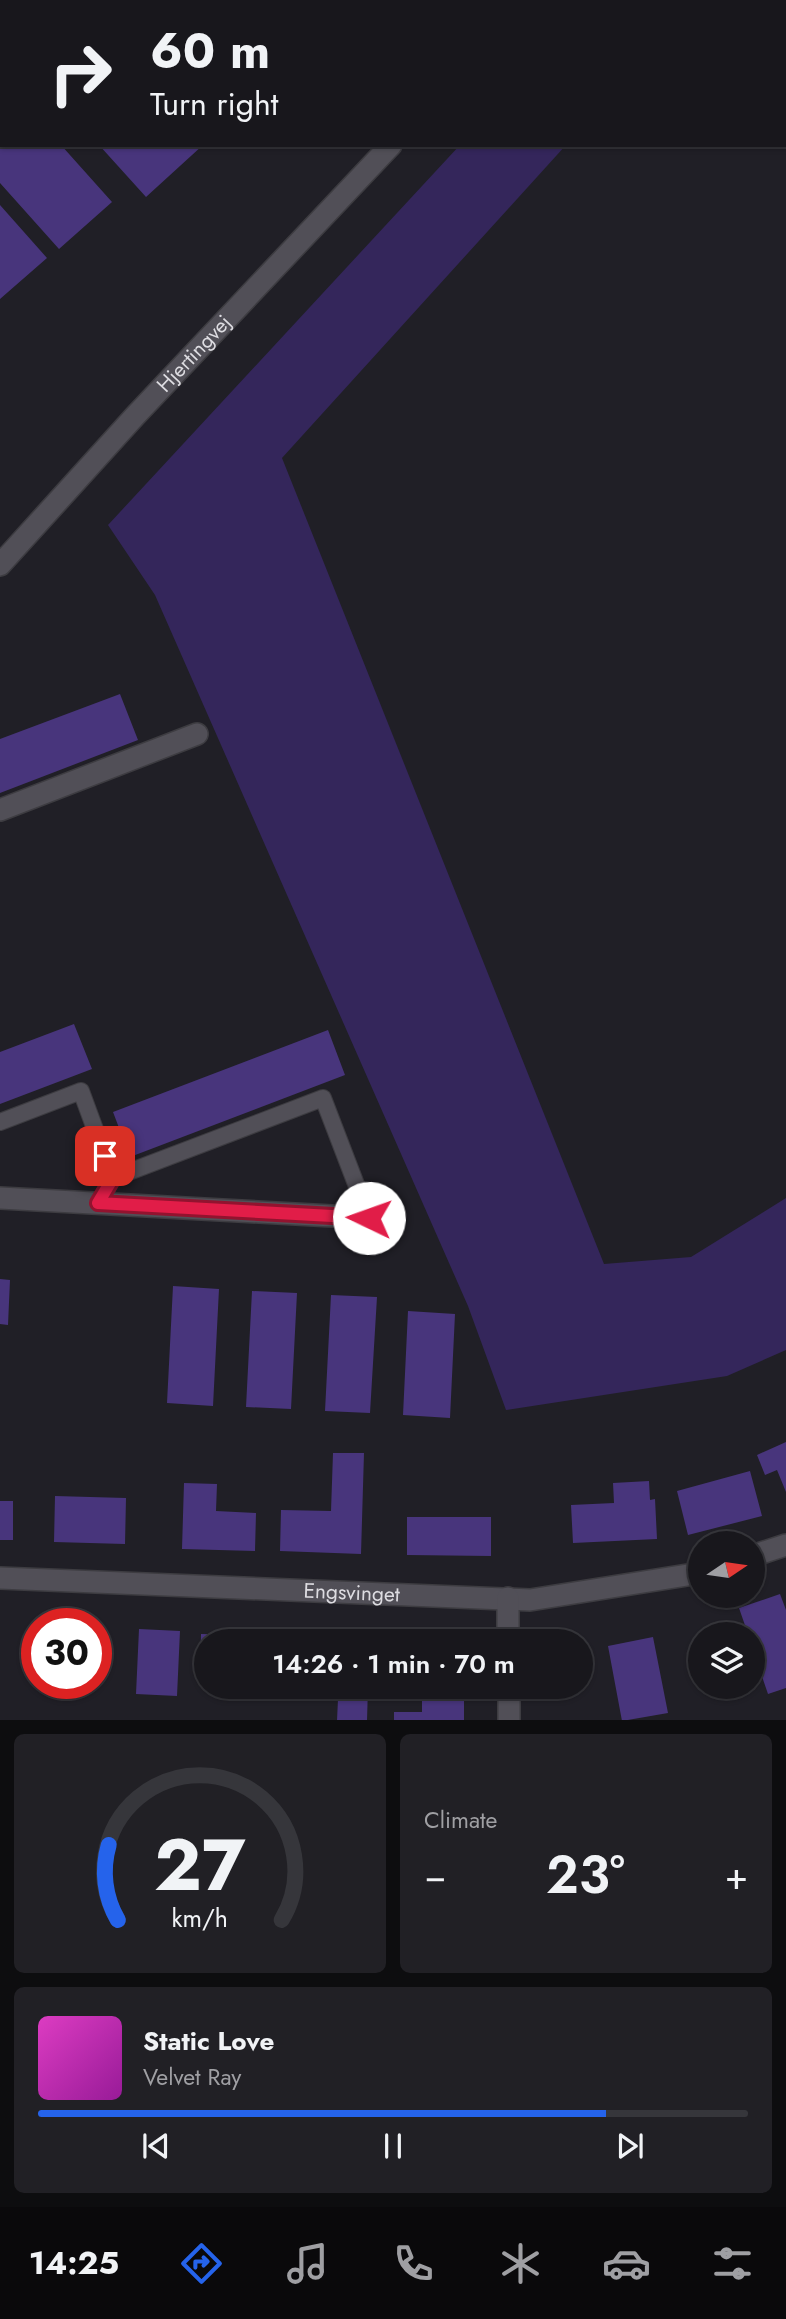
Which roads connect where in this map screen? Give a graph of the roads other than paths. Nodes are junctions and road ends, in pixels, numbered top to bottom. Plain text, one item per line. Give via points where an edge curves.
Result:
1 (389, 147) edge
2 (0, 565) edge
3 (197, 734) dead end
4 (0, 810) edge
5 (0, 1122) edge
6 (113, 1178) junction
7 (0, 1198) edge
8 (98, 1203) junction
9 (369, 1218) joint
10 (786, 1545) edge
11 (765, 1552) edge
12 (688, 1575) edge
13 (0, 1578) edge
14 (508, 1598) junction
15 (508, 1629) edge
16 (509, 1699) edge
17 (509, 1720) edge

1 - 2 street, Hjertingvej
3 - 4 street
5 - 6 lane via 81,1091
6 - 8 lane
6 - 9 lane via 323,1098
7 - 8 street
8 - 9 street
10 - 11 street
12 - 14 street, Engsvinget via 530,1600
13 - 14 street, Engsvinget
14 - 15 street
16 - 17 street

